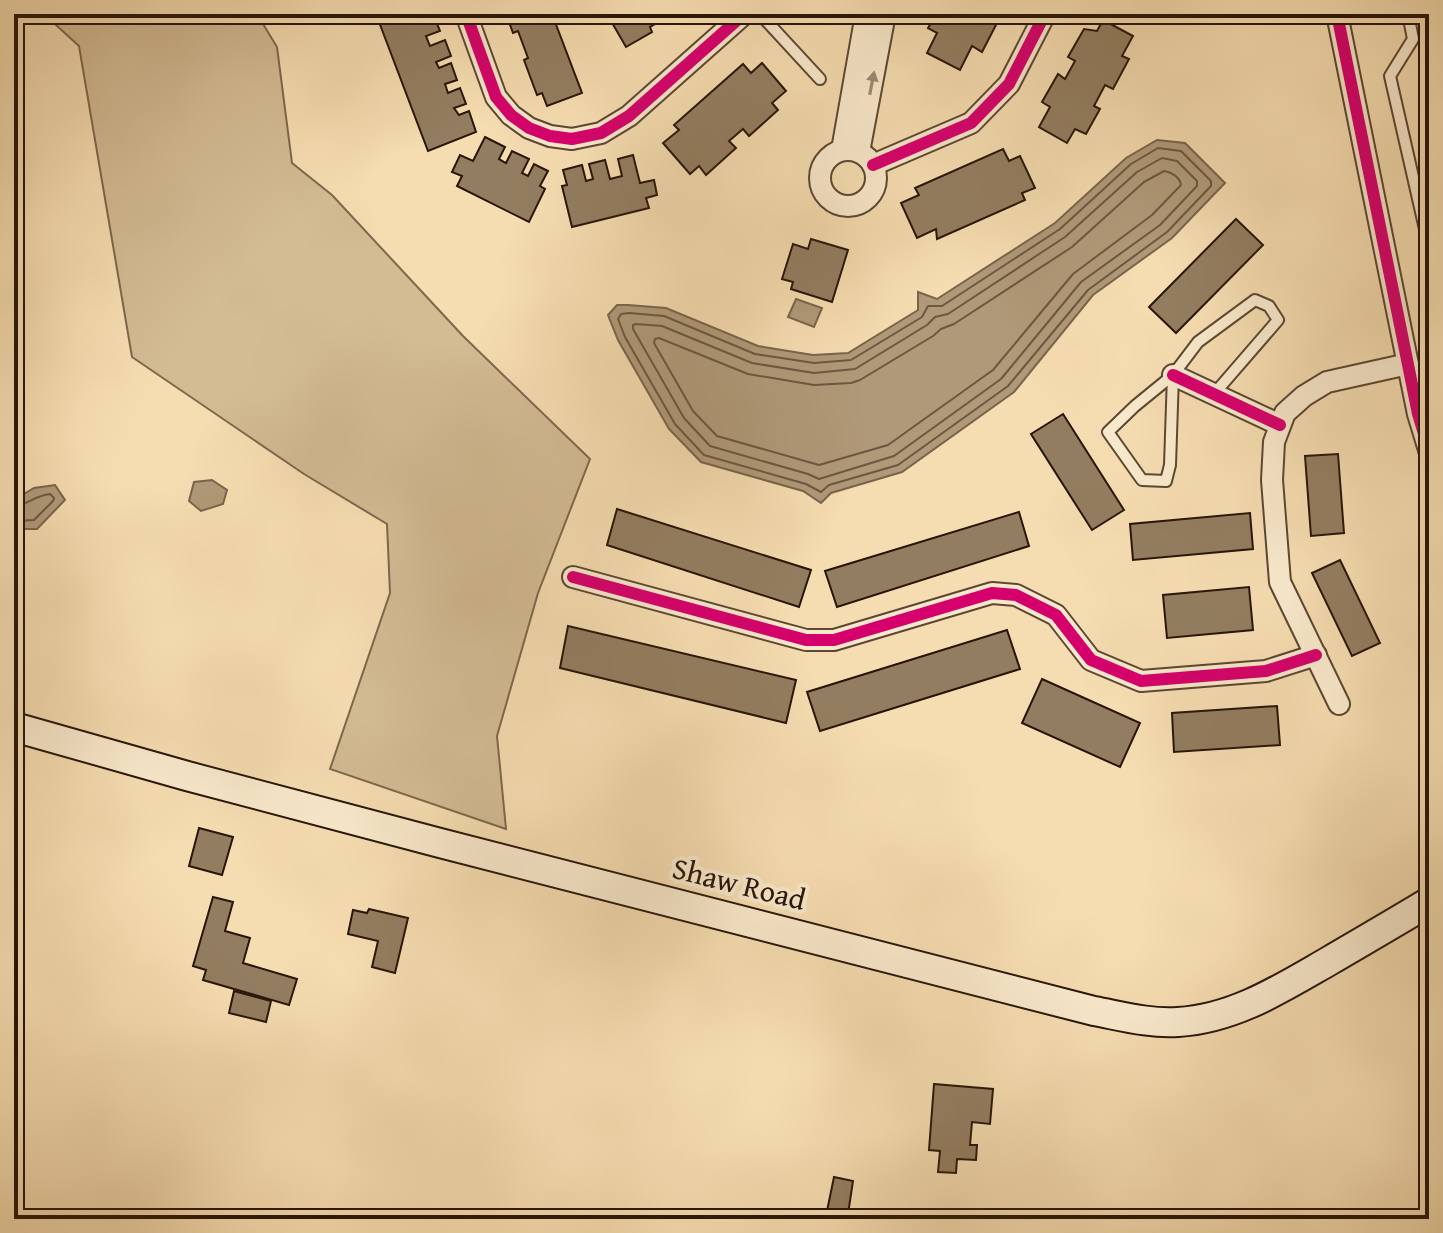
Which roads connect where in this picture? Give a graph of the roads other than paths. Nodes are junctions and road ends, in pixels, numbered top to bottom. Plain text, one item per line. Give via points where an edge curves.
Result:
1 (466, 14) edge
2 (744, 14) edge
3 (760, 14) edge
4 (866, 14) edge
5 (885, 14) edge
6 (1045, 14) edge
7 (1408, 14) edge
8 (1344, 15) edge
9 (820, 79) dead end
10 (858, 156) junction
11 (1429, 247) edge
12 (1408, 364) junction
13 (1173, 375) junction
14 (1214, 394) junction
15 (1424, 413) edge
16 (1280, 425) junction
17 (1429, 450) edge
18 (573, 577) dead end
19 (1316, 655) junction
20 (1339, 704) dead end
21 (14, 727) edge
22 (1429, 902) edge

1 - 2 street via 496,97 511,115 529,128 572,139 601,133 629,116
3 - 9 lane
4 - 10 street
10 -> 5 street
6 - 10 street via 1009,84 971,123
7 - 11 lane via 1413,39 1390,76
8 - 12 street
12 - 15 street
12 - 16 street via 1327,382 1285,413
13 - 13 lane via 1108,432 1142,480 1166,481
13 - 14 street
13 - 14 lane via 1198,342 1255,300 1269,306 1278,320
14 - 16 street
15 - 17 street
16 - 19 street via 1272,480 1280,582
18 - 19 street via 806,640 834,640 992,593 1016,595 1056,615 1091,660 1141,681 1266,671
19 - 20 street
21 - 22 main road, Shaw Road via 440,843 1138,1020 1177,1022 1242,1008

